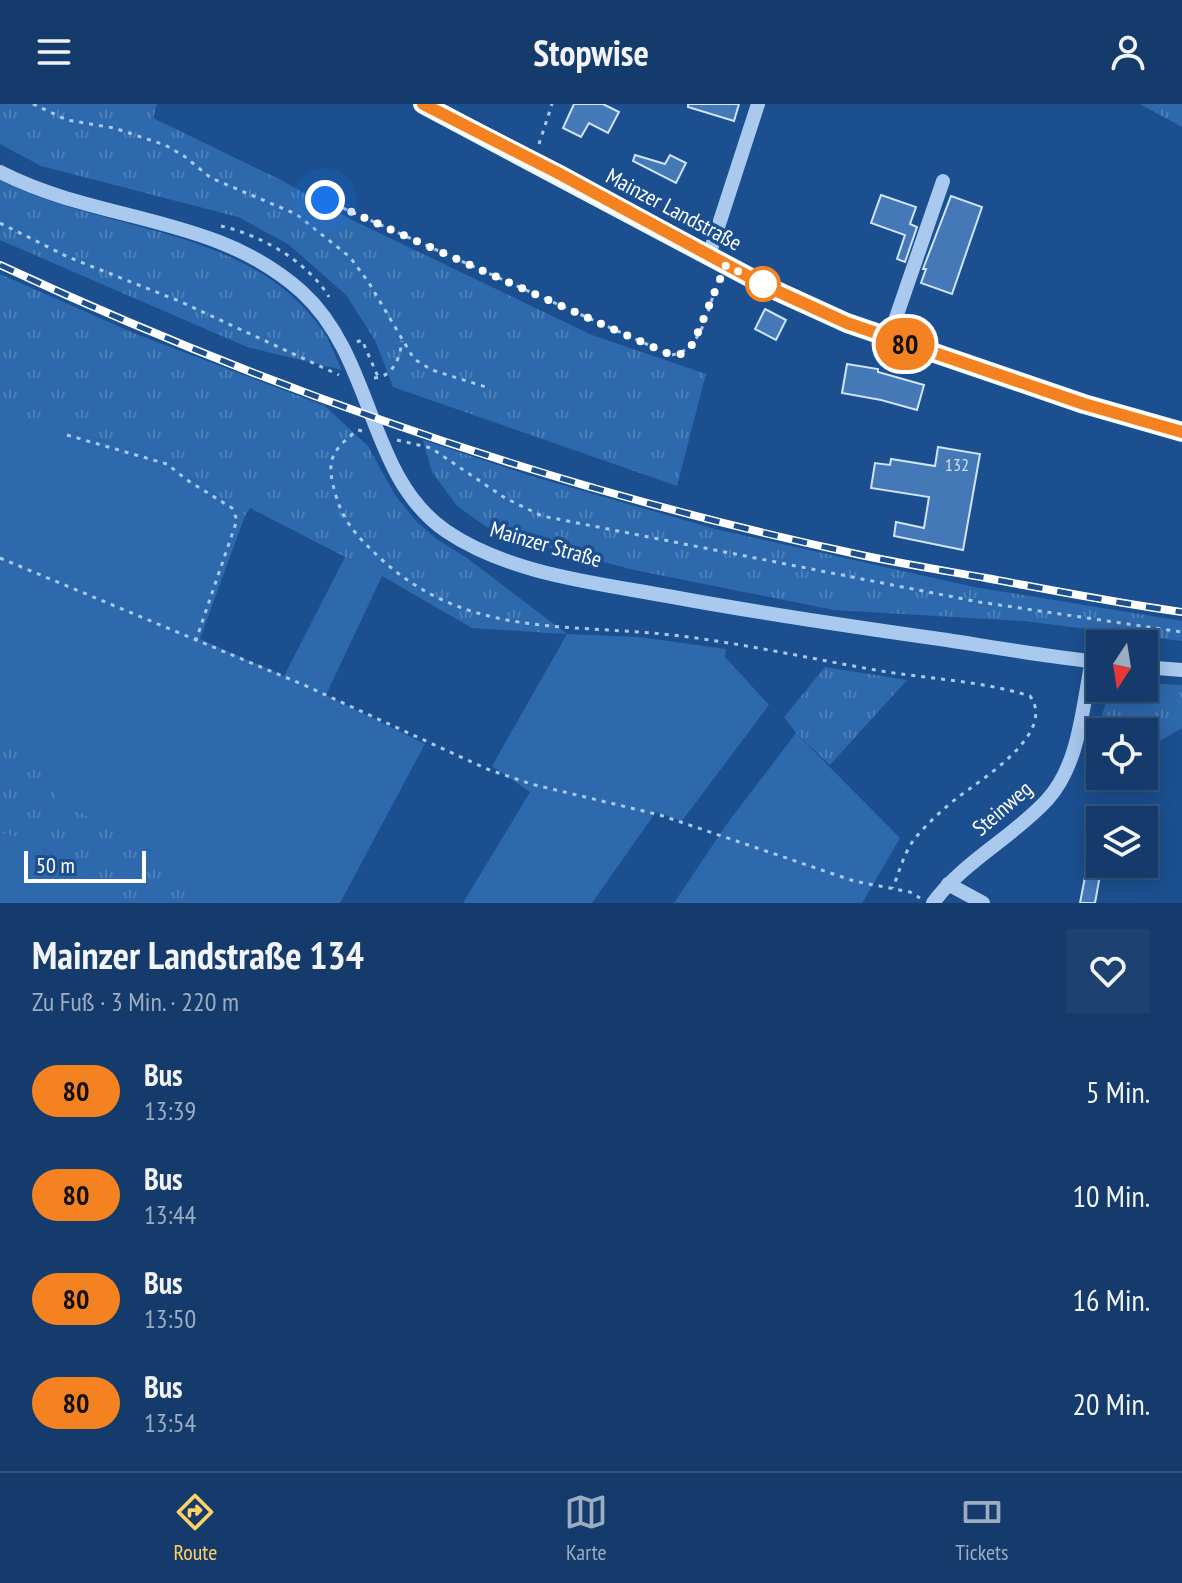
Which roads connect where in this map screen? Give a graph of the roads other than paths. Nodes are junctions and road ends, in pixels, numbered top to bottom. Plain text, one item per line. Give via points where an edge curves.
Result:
1 (423, 104) edge
2 (758, 104) edge
3 (0, 172) edge
4 (943, 181) dead end
5 (717, 260) junction
6 (889, 338) junction
7 (1182, 432) edge
8 (1086, 661) edge
9 (1158, 668) edge
10 (1182, 670) edge
11 (1086, 700) edge
12 (948, 884) junction
13 (930, 903) edge
14 (983, 903) edge

1 - 5 main road, Mainzer Landstraße
2 - 5 street
3 - 8 street, Mainzer Straße via 35,189 203,235 265,263 303,293 342,342 404,487 421,512 489,555 558,575 790,619
4 - 6 street
5 - 6 main road, Mainzer Landstraße
6 - 7 main road, Mainzer Landstraße
9 - 10 street
11 - 12 street, Steinweg via 1068,767 1048,800
12 - 13 street, Steinweg
12 - 14 street

